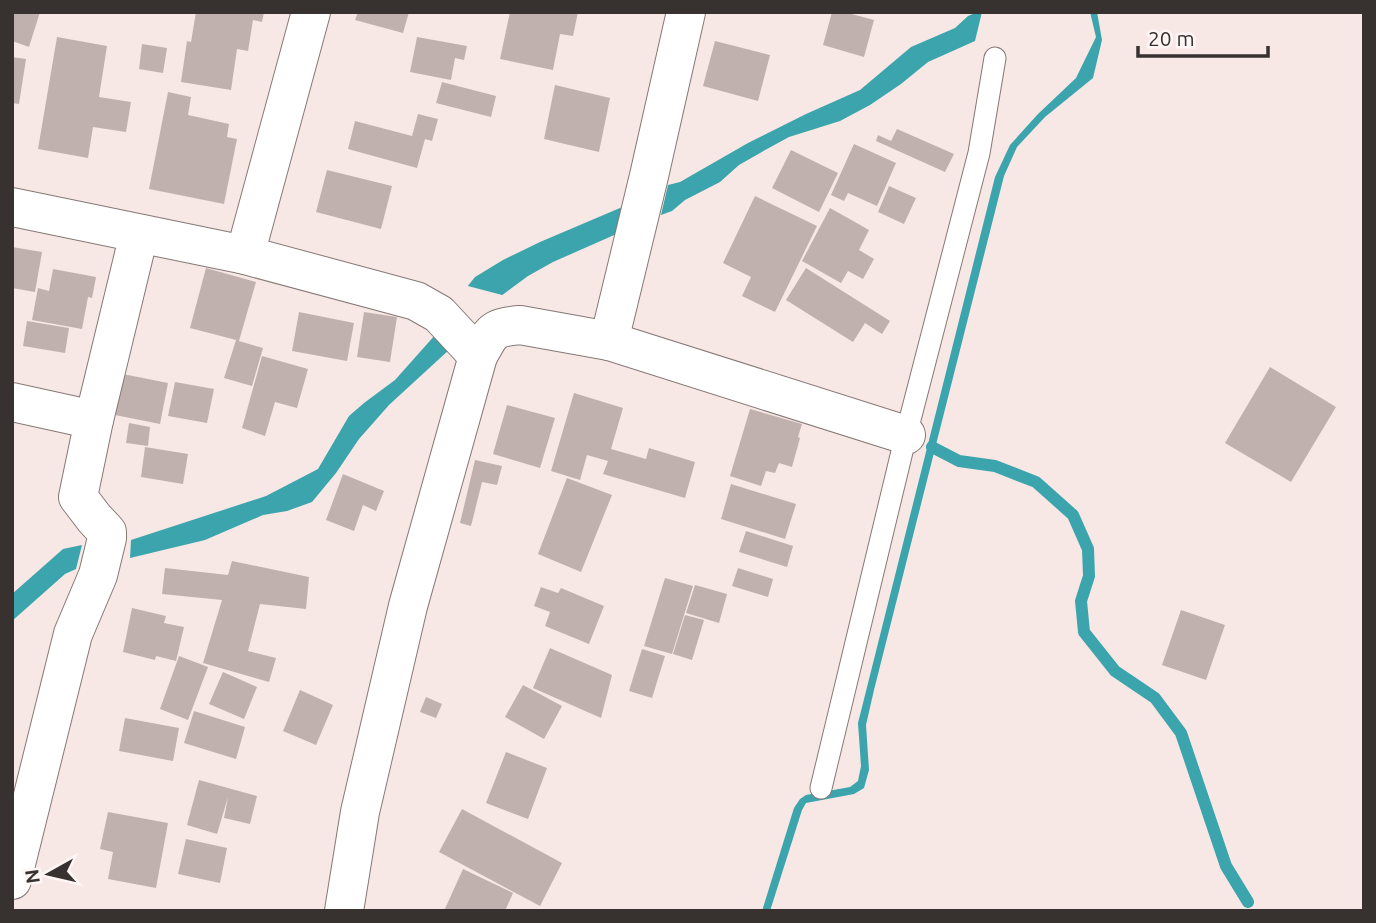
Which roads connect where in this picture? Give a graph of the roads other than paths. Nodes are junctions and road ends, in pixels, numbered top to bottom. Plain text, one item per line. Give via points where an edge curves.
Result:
1 (311, 12) edge
2 (686, 12) edge
3 (995, 58) dead end
4 (12, 207) edge
5 (139, 234) junction
6 (245, 255) junction
7 (609, 341) junction
8 (474, 351) junction
9 (12, 402) edge
10 (94, 420) junction
11 (906, 435) junction
12 (821, 788) dead end
13 (12, 880) edge
14 (344, 911) edge

1 - 6 street
2 - 7 street
3 - 11 lane via 979,153
4 - 5 street
5 - 6 street
5 - 10 street
6 - 8 street via 416,300 439,314
7 - 8 street via 520,325 491,332
7 - 11 street
8 - 14 street via 360,812
9 - 10 street
10 - 13 street via 78,496 107,538 98,575 73,634
11 - 12 lane

